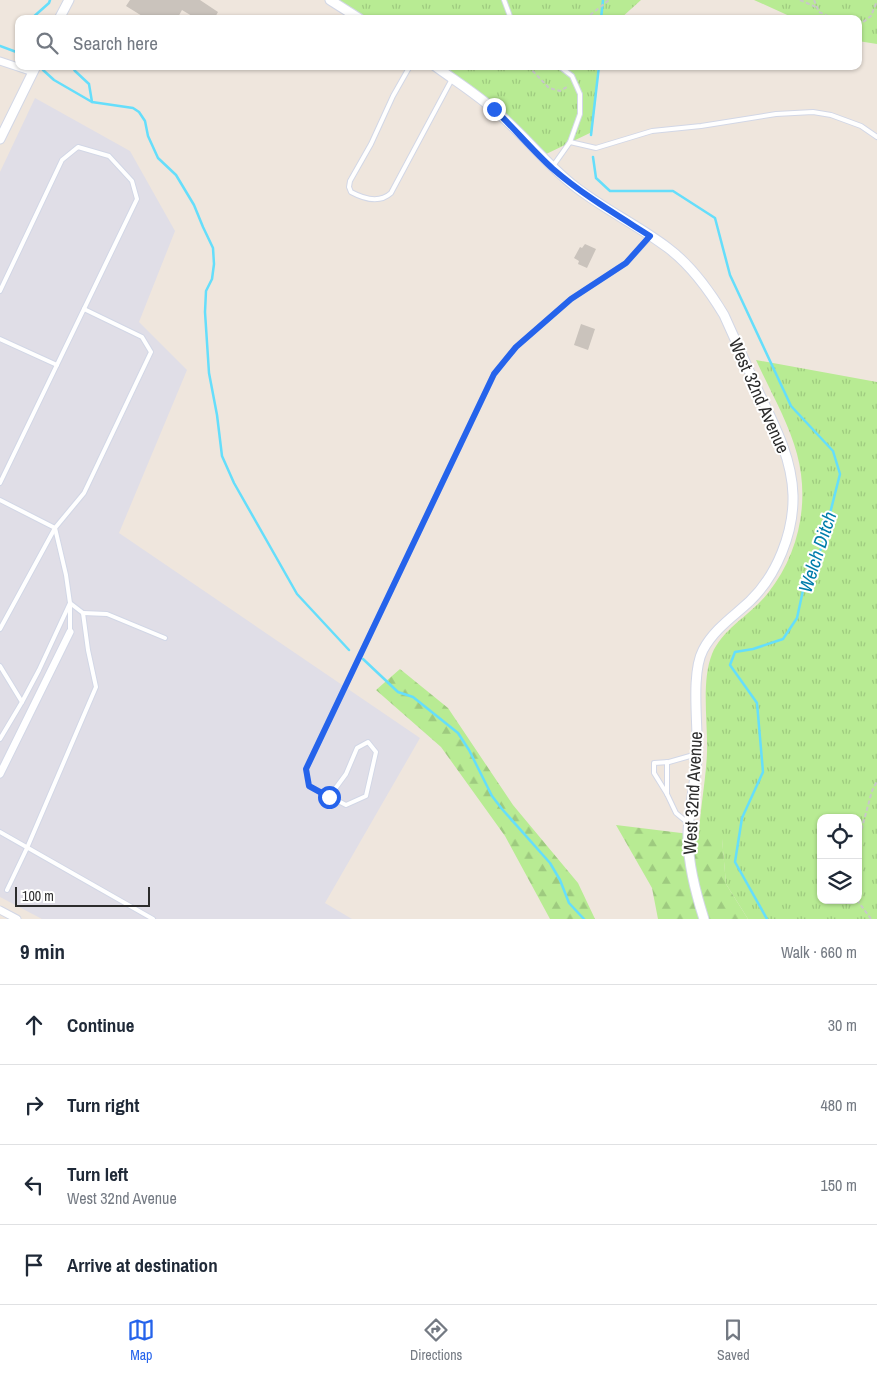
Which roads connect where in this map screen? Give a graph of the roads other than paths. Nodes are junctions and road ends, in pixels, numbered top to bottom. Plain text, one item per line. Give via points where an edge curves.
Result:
1 (69, 0) edge
2 (330, 0) edge
3 (504, 0) edge
4 (61, 15) edge
5 (354, 15) edge
6 (510, 15) edge
7 (0, 61) edge
8 (15, 65) edge
9 (34, 70) edge
10 (408, 70) edge
11 (440, 70) edge
12 (564, 70) edge
13 (452, 79) junction
14 (877, 137) edge
15 (0, 139) edge
16 (570, 142) junction
17 (552, 168) junction
18 (650, 236) junction
19 (0, 291) edge
20 (84, 309) junction
21 (0, 339) edge
22 (56, 365) junction
23 (0, 482) edge
24 (0, 500) edge
25 (55, 528) junction
26 (70, 603) junction
27 (83, 613) junction
28 (0, 629) edge
29 (70, 632) joint
30 (165, 638) dead end
31 (0, 666) edge
32 (22, 702) junction
33 (0, 740) edge
34 (697, 754) junction
35 (667, 762) junction
36 (0, 774) edge
37 (667, 794) junction
38 (329, 797) junction
39 (689, 824) junction
40 (0, 832) edge
41 (27, 848) junction
42 (7, 890) dead end
43 (0, 910) edge
44 (17, 919) edge
45 (153, 919) edge
46 (704, 919) edge

1 - 4 street
2 - 5 street
3 - 6 lane
7 - 8 street
9 - 15 street
10 - 13 lane via 350,181 350,192 359,197 375,200 386,198 391,193
11 - 13 street, West 32nd Avenue
12 - 16 lane via 572,76 580,94 580,114
13 - 17 street, West 32nd Avenue via 494,109
14 - 16 lane via 861,126 813,112 652,131 596,148
16 - 17 lane
17 - 18 street, West 32nd Avenue via 593,200
18 - 34 street, West 32nd Avenue via 690,268 724,316 777,430 787,456 793,495 787,536 769,579 719,629 702,652 697,684
18 - 38 lane via 626,263 571,299 516,347 494,374 306,769 309,786
19 - 20 lane via 62,160 78,147 108,156 132,182 137,199
20 - 22 lane
20 - 25 lane via 142,337 152,352 84,493
21 - 22 lane
22 - 23 lane
24 - 25 lane
25 - 26 lane
25 - 28 lane
26 - 27 lane
26 - 29 lane
26 - 32 lane
27 - 30 lane via 107,614
27 - 41 lane via 96,687
29 - 36 street
31 - 32 lane
32 - 33 lane
34 - 35 lane
34 - 39 street, West 32nd Avenue
35 - 37 lane
35 - 37 lane via 654,763 654,773
37 - 39 lane via 676,813
38 - 38 lane via 346,774 357,748 368,742 376,752 366,796 346,805
39 - 46 street, West 32nd Avenue via 690,863
40 - 41 lane
41 - 42 lane
41 - 45 lane
43 - 44 street

